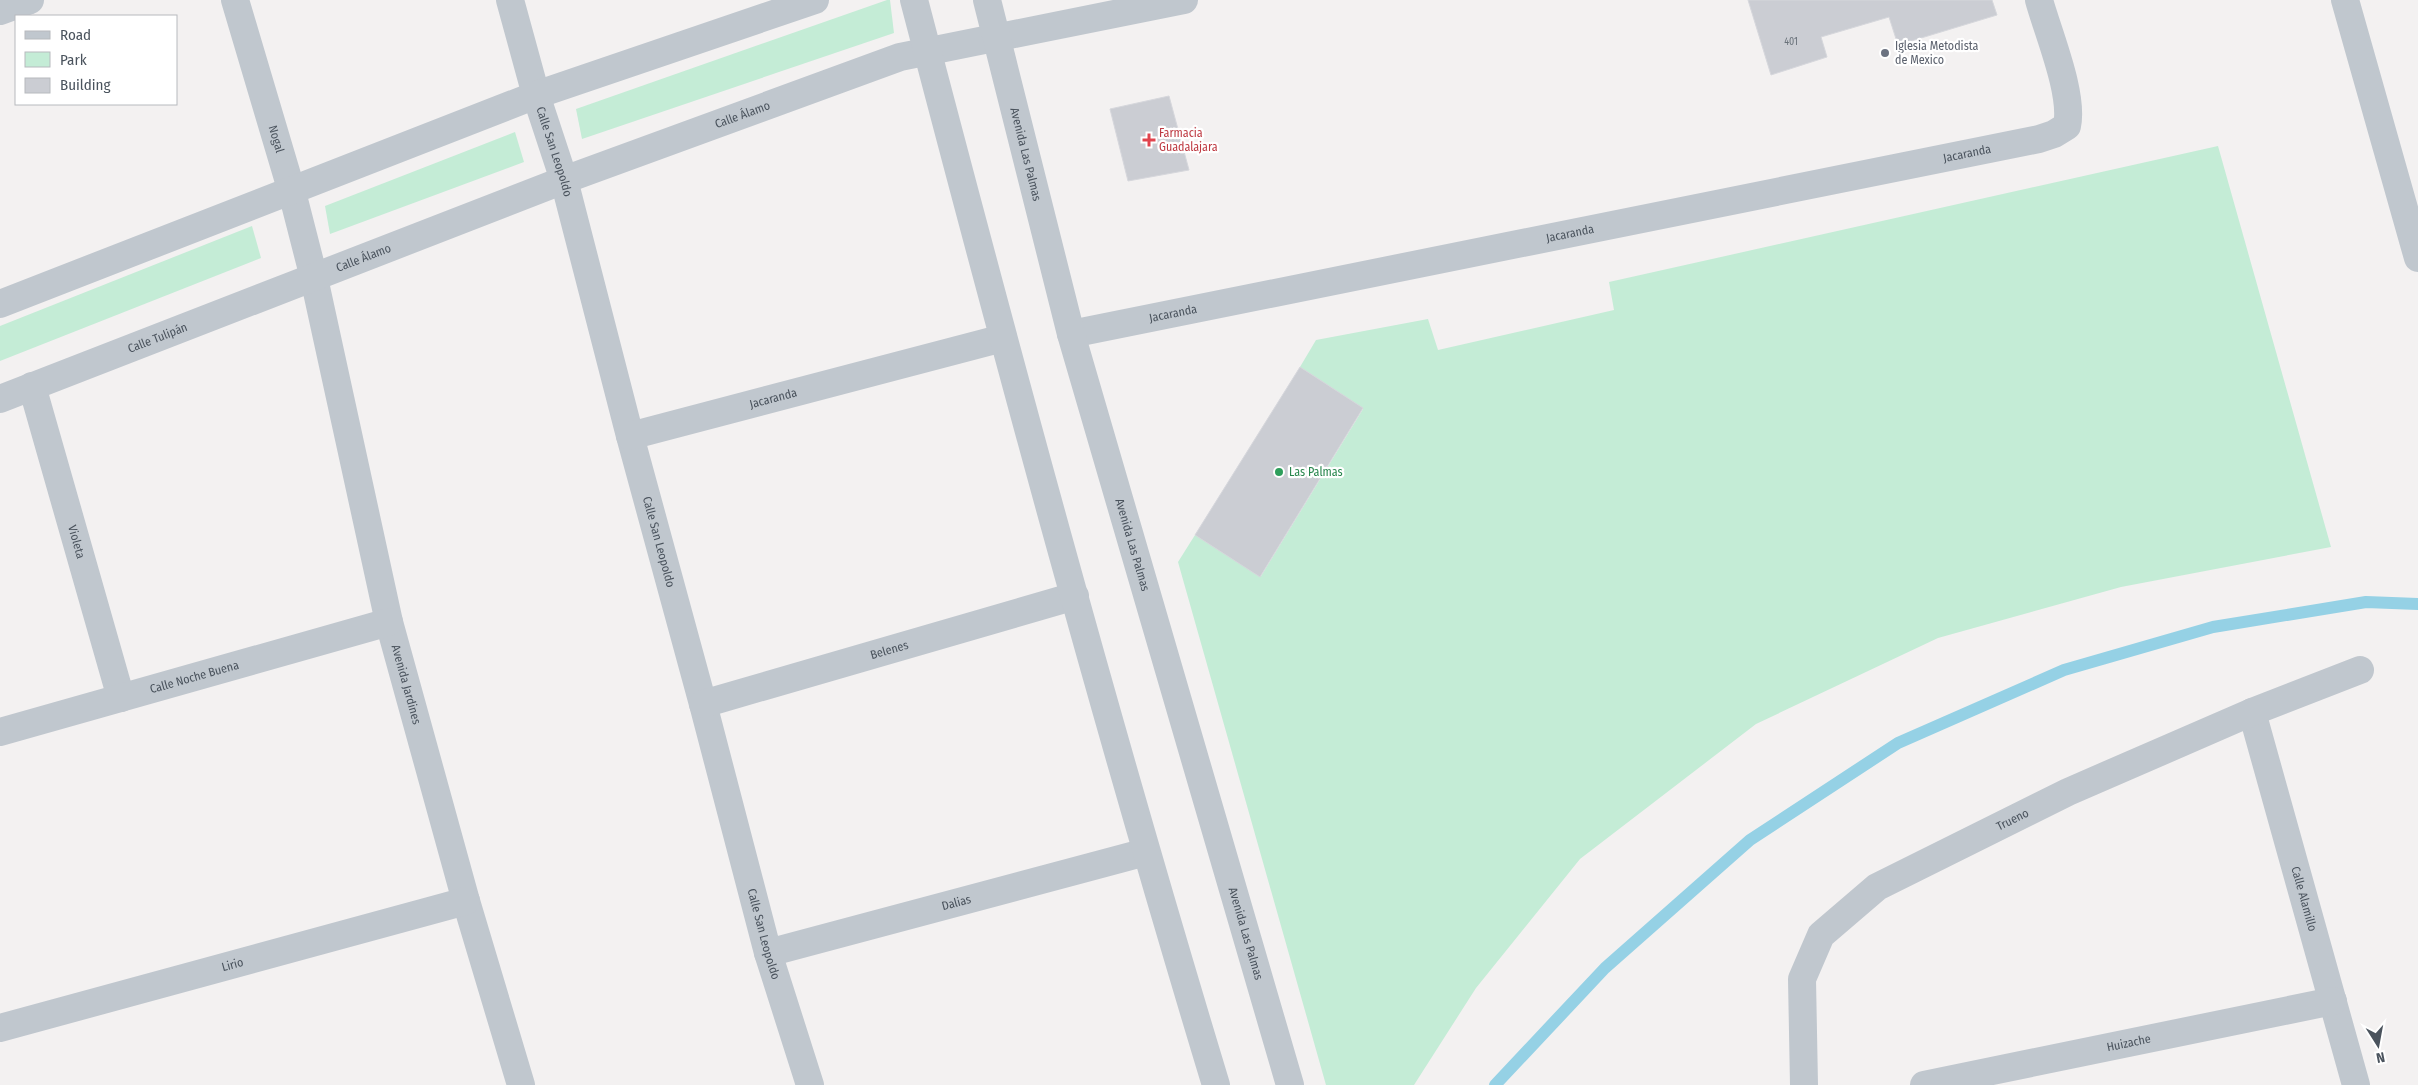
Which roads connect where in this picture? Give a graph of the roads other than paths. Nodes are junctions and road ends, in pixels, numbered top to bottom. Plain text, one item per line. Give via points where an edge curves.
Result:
1 (30, 0) edge
2 (235, 0) edge
3 (510, 0) edge
4 (816, 0) edge
5 (914, 0) edge
6 (987, 0) edge
7 (1184, 0) edge
8 (2039, 0) edge
9 (2345, 0) edge
10 (0, 11) edge
11 (997, 39) junction
12 (928, 53) junction
13 (536, 95) junction
14 (564, 180) junction
15 (292, 192) junction
16 (2418, 258) edge
17 (314, 278) junction
18 (0, 304) edge
19 (1071, 334) junction
20 (1003, 338) junction
21 (32, 386) junction
22 (0, 399) edge
23 (630, 436) junction
24 (1074, 596) junction
25 (389, 622) junction
26 (2360, 670) dead end
27 (121, 698) junction
28 (703, 704) junction
29 (2252, 712) junction
30 (0, 732) edge
31 (1146, 852) junction
32 (466, 901) junction
33 (768, 953) junction
34 (2333, 1001) junction
35 (0, 1028) edge
36 (1283, 1083) edge
37 (805, 1084) edge
38 (521, 1085) edge
39 (1216, 1085) edge
40 (1804, 1085) edge
41 (1924, 1085) edge
42 (2356, 1085) edge

1 - 10 street
2 - 15 street, Nogal
3 - 13 street, Calle San Leopoldo
4 - 13 street
5 - 12 street
6 - 11 street, Avenida Las Palmas
7 - 11 street, Calle Álamo
8 - 19 street, Jacaranda via 2070,113 2066,126 2054,134
9 - 16 street
11 - 12 street, Calle Álamo
11 - 19 street, Avenida Las Palmas
12 - 14 street, Calle Álamo via 900,57
12 - 20 street
13 - 14 street, Calle San Leopoldo
13 - 15 street
14 - 17 street, Calle Álamo
14 - 23 street, Calle San Leopoldo
15 - 17 street, Nogal
15 - 18 street
17 - 21 street, Calle Tulipán
17 - 25 street, Avenida Jardines
19 - 36 street, Avenida Las Palmas
20 - 23 street, Jacaranda
20 - 24 street
21 - 22 street, Calle Tulipán
21 - 27 street, Violeta
23 - 28 street, Calle San Leopoldo
24 - 28 street, Belenes
24 - 31 street
25 - 27 street, Calle Noche Buena
25 - 32 street, Avenida Jardines
26 - 29 street, Trueno
27 - 30 street, Calle Noche Buena
28 - 33 street, Calle San Leopoldo
29 - 34 street, Calle Alamillo
29 - 40 street, Trueno via 2068,792 1877,887 1821,935 1802,979
31 - 33 street, Dalias
31 - 39 street
32 - 35 street, Lirio
32 - 38 street, Avenida Jardines
33 - 37 street, Calle San Leopoldo
34 - 41 street, Huizache
34 - 42 street, Calle Alamillo

